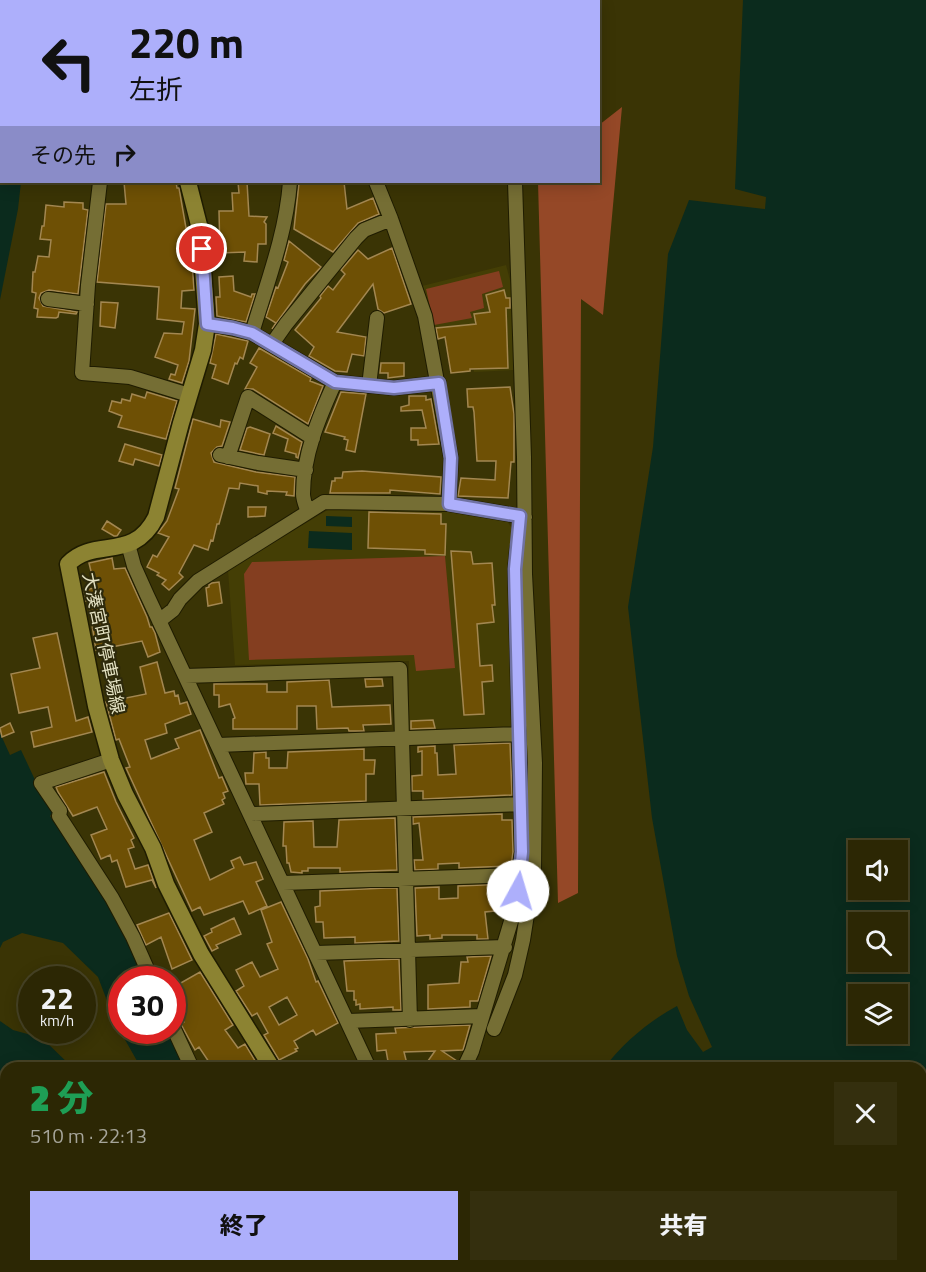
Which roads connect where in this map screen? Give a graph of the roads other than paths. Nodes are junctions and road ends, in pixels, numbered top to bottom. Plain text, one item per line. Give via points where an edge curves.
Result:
1 (100, 183) edge
2 (189, 183) edge
3 (290, 183) edge
4 (376, 183) edge
5 (515, 183) edge
6 (391, 219) junction
7 (48, 299) dead end
8 (87, 304) junction
9 (377, 318) dead end
10 (207, 324) junction
11 (252, 333) junction
12 (272, 344) junction
13 (335, 382) junction
14 (439, 383) junction
15 (369, 386) junction
16 (189, 395) junction
17 (313, 438) junction
18 (306, 470) junction
19 (449, 504) junction
20 (308, 512) junction
21 (523, 516) junction
22 (128, 544) junction
23 (159, 621) junction
24 (185, 676) junction
25 (519, 734) junction
26 (401, 739) junction
27 (218, 745) junction
28 (111, 760) junction
29 (521, 804) junction
30 (403, 809) junction
31 (251, 814) junction
32 (519, 875) junction
33 (406, 879) junction
34 (283, 883) junction
35 (505, 947) junction
36 (408, 950) junction
37 (316, 953) junction
38 (146, 966) edge
39 (482, 1016) junction
40 (410, 1020) junction
41 (348, 1022) junction
42 (494, 1029) dead end
43 (181, 1044) edge
44 (189, 1062) edge
45 (268, 1062) edge
46 (366, 1062) edge
47 (467, 1062) edge

1 - 8 street
2 - 10 main road, 大湊宮町停車場線 via 200,229
3 - 11 street via 283,231
4 - 6 street
5 - 21 street
6 - 12 street via 363,230 356,237
6 - 14 street via 425,316
7 - 8 street
8 - 16 street via 82,373 130,377
9 - 15 street
10 - 11 street
10 - 16 main road, 大湊宮町停車場線
11 - 12 street
12 - 13 street
13 - 15 street
13 - 17 street
14 - 15 street via 394,388
14 - 19 street via 451,458
16 - 22 main road, 大湊宮町停車場線 via 156,517 138,540
17 - 18 street
17 - 18 street via 248,396 224,456
18 - 20 street via 303,496
19 - 20 street via 324,502
19 - 21 street
20 - 23 street via 198,581
21 - 25 street via 515,569
21 - 42 street via 535,763 534,870 515,975
22 - 23 street
22 - 28 main road, 大湊宮町停車場線 via 76,554 68,564 96,706
23 - 24 street
24 - 26 street via 400,669
24 - 27 street
25 - 26 street
25 - 29 street
26 - 27 street
26 - 30 street
27 - 31 street
28 - 38 street via 41,783 112,898
28 - 45 main road, 大湊宮町停車場線 via 201,954
29 - 30 street
29 - 32 street
30 - 31 street
30 - 33 street
31 - 34 street
32 - 33 street
32 - 35 street
33 - 34 street
33 - 36 street
34 - 37 street
35 - 36 street
35 - 39 street
36 - 37 street
36 - 40 street
37 - 41 street
39 - 40 street
39 - 47 street
40 - 41 street
41 - 46 street
43 - 44 street

